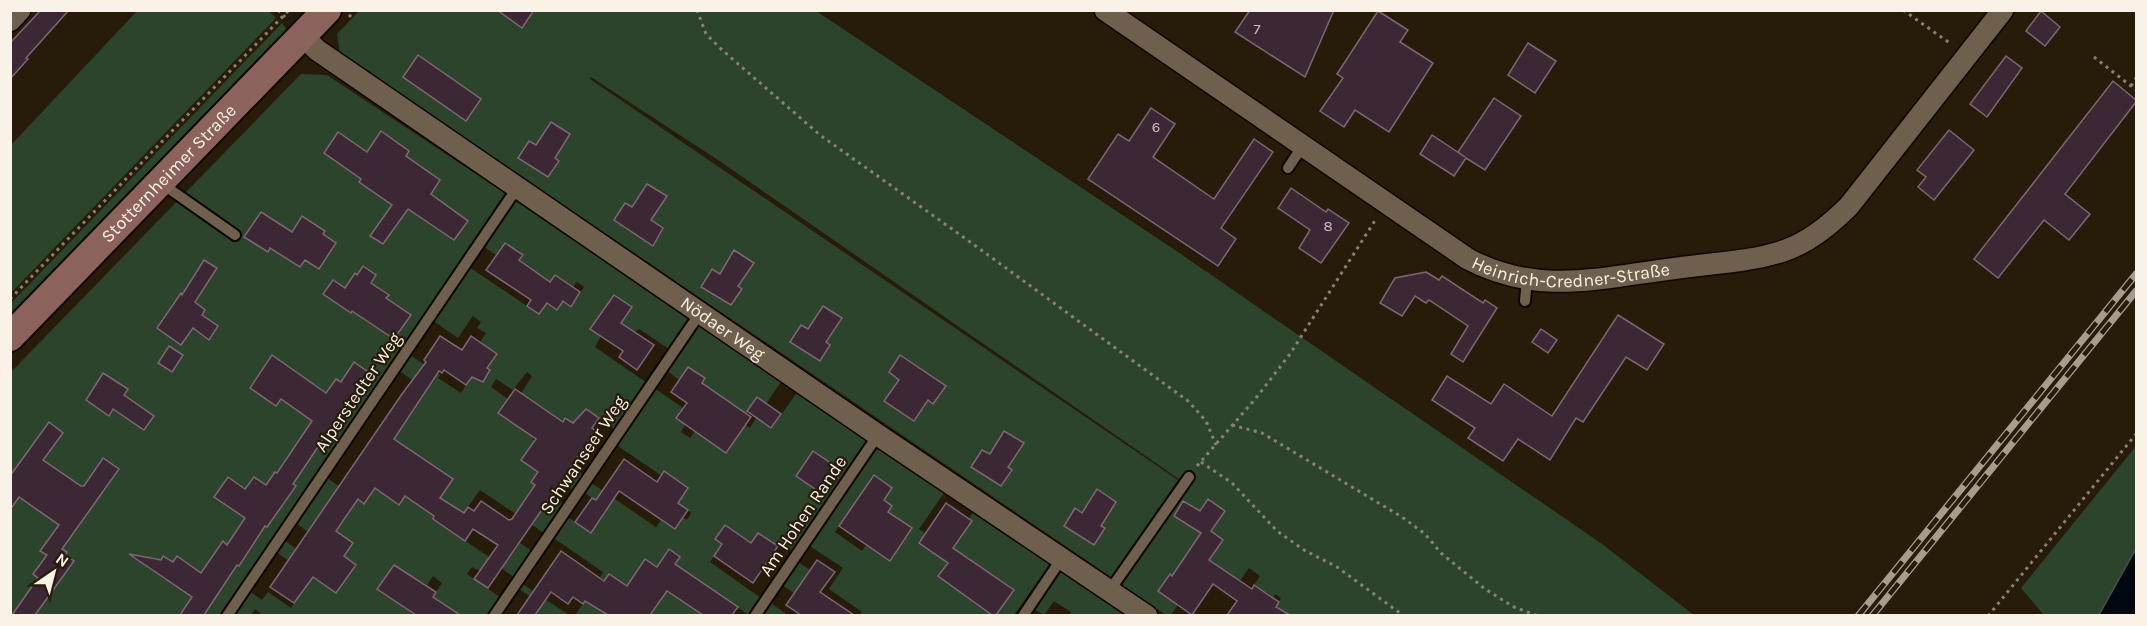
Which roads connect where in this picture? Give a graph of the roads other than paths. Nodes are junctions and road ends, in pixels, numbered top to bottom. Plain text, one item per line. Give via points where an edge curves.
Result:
1 (20, 10) edge
2 (327, 10) edge
3 (1105, 10) edge
4 (2003, 10) edge
5 (10, 21) edge
6 (303, 36) junction
7 (1302, 147) junction
8 (1288, 168) dead end
9 (161, 182) junction
10 (517, 188) junction
11 (235, 235) dead end
12 (1527, 279) junction
13 (1525, 301) dead end
14 (700, 313) junction
15 (10, 337) edge
16 (878, 435) junction
17 (1189, 477) road end
18 (1062, 558) junction
19 (1110, 590) junction
20 (227, 615) edge
21 (494, 615) edge
22 (755, 615) edge
23 (1023, 615) edge
24 (1147, 615) edge

1 - 5 street
2 - 6 main road, Stotternheimer Straße
3 - 7 street, Heinrich-Credner-Straße
4 - 12 street, Heinrich-Credner-Straße via 1849,206 1825,229 1787,250 1754,258 1584,282
6 - 9 main road, Stotternheimer Straße
6 - 10 street, Nödaer Weg via 317,50
7 - 8 lane
7 - 12 street, Heinrich-Credner-Straße via 1468,259 1488,270
9 - 11 lane
9 - 15 main road, Stotternheimer Straße
10 - 14 street, Nödaer Weg
10 - 20 lane, Alperstedter Weg
12 - 13 lane
14 - 16 street, Nödaer Weg
14 - 21 lane, Schwanseer Weg
16 - 18 street, Nödaer Weg
16 - 22 lane, Am Hohen Rande
17 - 19 lane
18 - 19 street, Nödaer Weg
18 - 23 lane
19 - 24 street, Nödaer Weg

